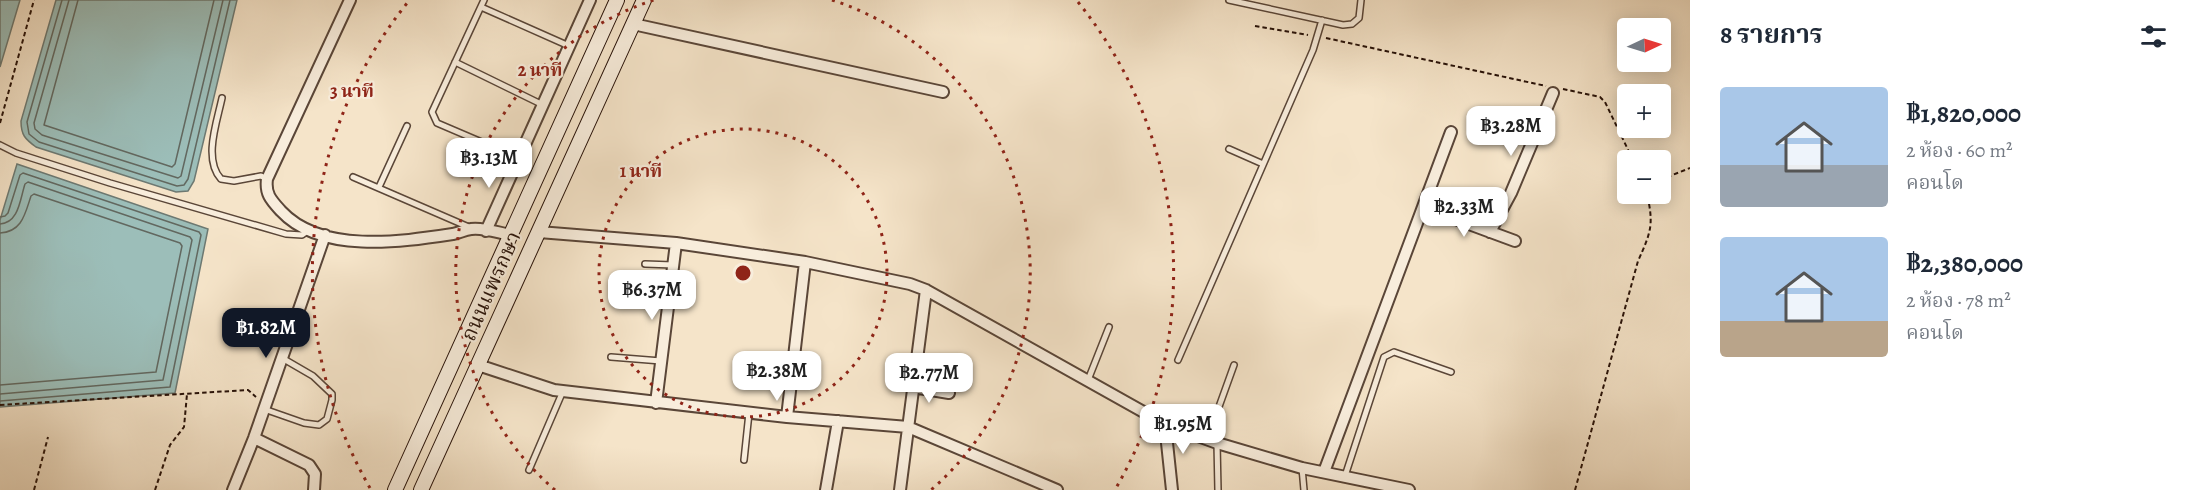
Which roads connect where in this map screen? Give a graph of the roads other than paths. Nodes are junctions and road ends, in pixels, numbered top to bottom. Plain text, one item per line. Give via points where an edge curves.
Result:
1 (350, 0) edge
2 (484, 0) edge
3 (590, 0) edge
4 (617, 0) edge
5 (644, 0) edge
6 (1229, 0) edge
7 (1361, 0) edge
8 (481, 7) junction
9 (1322, 21) junction
10 (633, 24) junction
11 (569, 46) junction
12 (455, 62) junction
13 (1554, 90) road end
14 (943, 92) dead end
15 (222, 98) dead end
16 (543, 105) junction
17 (407, 126) dead end
18 (1451, 132) dead end
19 (0, 145) edge
20 (1229, 148) dead end
21 (519, 158) junction
22 (1263, 164) junction
23 (354, 177) dead end
24 (267, 179) junction
25 (378, 187) junction
26 (1423, 207) junction
27 (472, 228) junction
28 (309, 230) junction
29 (486, 231) junction
30 (539, 232) junction
31 (1490, 232) junction
32 (325, 235) junction
33 (512, 235) junction
34 (1515, 241) dead end
35 (676, 243) junction
36 (805, 262) junction
37 (645, 264) dead end
38 (673, 265) junction
39 (926, 290) junction
40 (1109, 327) dead end
41 (611, 357) dead end
42 (282, 358) junction
43 (1178, 360) dead end
44 (661, 361) junction
45 (478, 365) junction
46 (1234, 365) dead end
47 (1451, 372) dead end
48 (1088, 380) junction
49 (913, 387) junction
50 (563, 391) junction
51 (950, 393) dead end
52 (656, 403) junction
53 (265, 407) junction
54 (749, 413) junction
55 (787, 417) junction
56 (838, 421) junction
57 (1165, 424) junction
58 (908, 427) junction
59 (254, 438) junction
60 (1215, 442) junction
61 (744, 460) dead end
62 (1302, 468) junction
63 (529, 470) dead end
64 (1324, 472) junction
65 (1345, 476) junction
66 (233, 490) edge
67 (314, 490) edge
68 (395, 490) edge
69 (421, 490) edge
70 (826, 490) edge
71 (900, 490) edge
72 (1057, 490) edge
73 (1173, 490) edge
74 (1218, 490) edge
75 (1304, 490) edge
76 (1409, 490) edge

1 - 24 street
2 - 8 lane
3 - 11 street
4 - 33 main road, ถนนแพรกษา
5 - 10 main road, ถนนแพรกษา
6 - 9 lane
7 - 9 lane via 1359,18 1352,24
8 - 11 lane
8 - 12 lane
9 - 22 lane
10 - 14 street
10 - 30 main road, ถนนแพรกษา
11 - 16 street
12 - 16 lane
12 - 21 lane via 432,117 437,123
13 - 31 street via 1511,193
15 - 24 lane via 212,159 215,172 221,180 261,176
16 - 21 street
17 - 25 lane
18 - 26 street
19 - 28 lane via 110,183 286,234 302,235
20 - 22 lane
21 - 29 street
22 - 43 lane
23 - 25 lane
24 - 28 street via 270,199 285,216
25 - 27 lane
26 - 31 street
26 - 64 street
27 - 29 street
27 - 32 street via 371,243
28 - 32 street
29 - 33 street
30 - 35 street
30 - 45 main road, ถนนแพรกษา
31 - 34 street
32 - 42 street
33 - 68 main road, ถนนแพรกษา
35 - 36 street
35 - 38 street
36 - 39 street
36 - 55 street
37 - 38 lane
38 - 44 street
39 - 48 street
39 - 49 street
40 - 48 lane
41 - 44 lane
42 - 53 street
42 - 53 lane via 314,376 329,390 332,400 327,419 319,425 311,424
44 - 52 street
45 - 50 street
45 - 69 main road, ถนนแพรกษา
46 - 60 lane via 1216,415
47 - 65 lane via 1394,352 1384,357
48 - 57 street
49 - 51 street
49 - 58 street
50 - 52 street
50 - 63 lane
52 - 54 street
53 - 59 street
54 - 55 street
54 - 61 lane
55 - 56 street
56 - 58 street
56 - 70 street
57 - 60 street
57 - 73 street
58 - 71 street
58 - 72 street
59 - 66 street
59 - 67 street via 309,465 315,474
60 - 62 street
60 - 74 lane
62 - 64 street
62 - 75 lane
64 - 65 street
65 - 76 street

